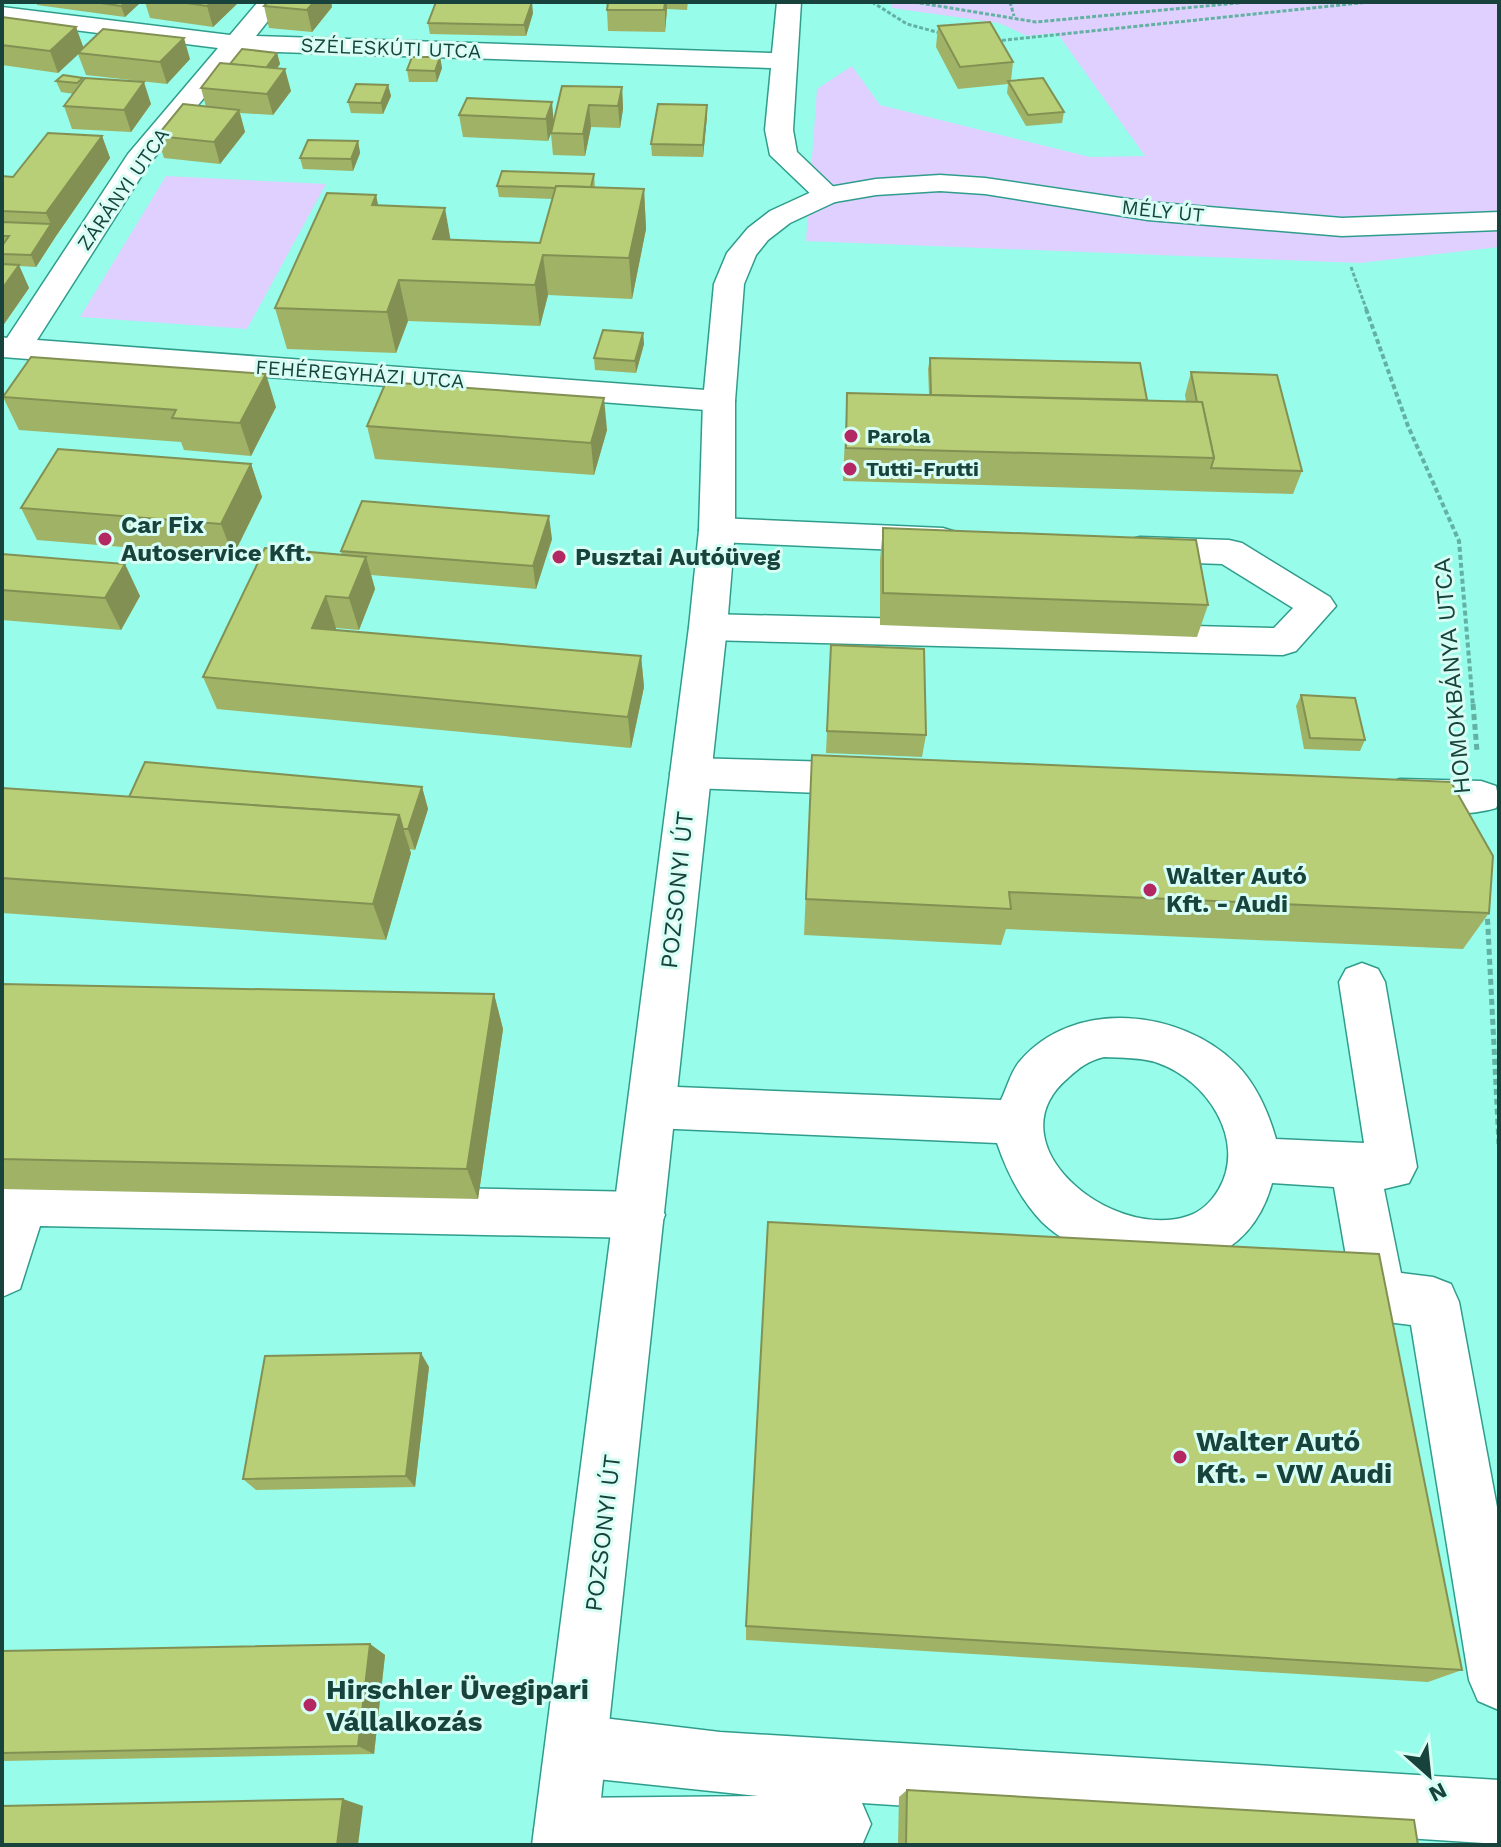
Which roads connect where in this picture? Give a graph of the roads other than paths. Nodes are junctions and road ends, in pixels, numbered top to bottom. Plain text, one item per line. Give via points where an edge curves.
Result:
1 (271, 2) edge
2 (789, 2) edge
3 (2, 14) edge
4 (235, 43) junction
5 (782, 61) junction
6 (828, 195) junction
7 (1499, 221) edge
8 (9, 347) edge
9 (719, 401) junction
10 (717, 530) junction
11 (983, 542) edge
12 (1106, 547) edge
13 (708, 627) junction
14 (690, 773) junction
15 (911, 780) edge
16 (1370, 794) edge
17 (1481, 797) road end
18 (1362, 982) dead end
19 (652, 1107) junction
20 (1020, 1122) junction
21 (1254, 1160) junction
22 (1355, 1165) junction
23 (12, 1202) edge
24 (640, 1215) junction
25 (2, 1272) edge
26 (1499, 1680) edge
27 (578, 1746) junction
28 (1499, 1812) edge
29 (839, 1824) dead end
30 (565, 1837) edge

1 - 4 street, ZÁRÁNYI UTCA
2 - 5 street
3 - 4 street, SZÉLESKÚTI UTCA
4 - 5 street, SZÉLESKÚTI UTCA
4 - 8 street, ZÁRÁNYI UTCA via 138,160
5 - 6 street via 779,130 784,155
6 - 7 street, MÉLY ÚT via 940,183 1148,211 1342,227
6 - 9 street, POZSONYI ÚT via 780,217 742,253 729,284
8 - 9 street, FEHÉREGYHÁZI UTCA
9 - 10 street, POZSONYI ÚT
10 - 11 street
10 - 13 street, POZSONYI ÚT
12 - 13 street via 1229,552 1317,606 1283,642
13 - 14 street, POZSONYI ÚT
14 - 15 street
14 - 19 street, POZSONYI ÚT
16 - 17 street
18 - 22 street via 1392,1167
19 - 20 street
19 - 24 street, POZSONYI ÚT
20 - 21 street via 1027,1091 1045,1065 1072,1047 1104,1037 1140,1039 1176,1049 1208,1068 1234,1095 1250,1127
20 - 21 street via 1025,1158 1044,1192 1074,1221 1113,1240 1154,1247 1194,1240 1226,1222 1247,1193
21 - 22 street
22 - 26 street via 1379,1296 1433,1302
23 - 24 street
23 - 25 street
24 - 27 street, POZSONYI ÚT
27 - 28 street via 720,1763
27 - 30 street, POZSONYI ÚT
29 - 30 street

